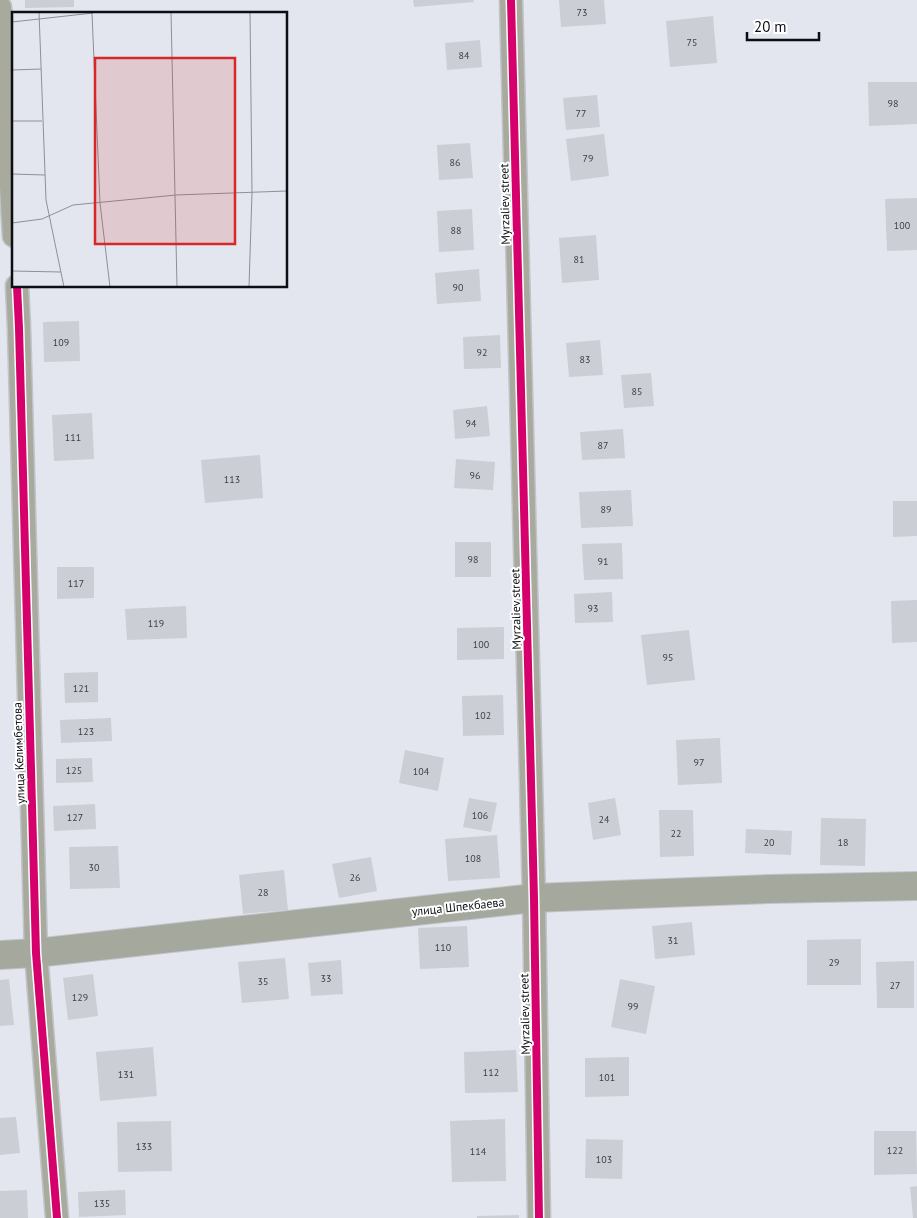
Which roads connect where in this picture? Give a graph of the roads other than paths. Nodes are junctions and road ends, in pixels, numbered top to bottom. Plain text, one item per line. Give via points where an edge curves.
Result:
1 (511, 0) edge
2 (0, 7) edge
3 (12, 203) edge
4 (17, 288) edge
5 (917, 886) edge
6 (534, 898) junction
7 (36, 953) junction
8 (0, 955) edge
9 (57, 1218) edge
10 (539, 1218) edge

1 - 6 street, Myrzaliev street
2 - 3 street
4 - 7 street, улица Келимбетова
5 - 6 street, улица Шпекбаева
6 - 7 street, улица Шпекбаева
6 - 10 street, Myrzaliev street
7 - 8 street, улица Шпекбаева
7 - 9 street, улица Келимбетова

